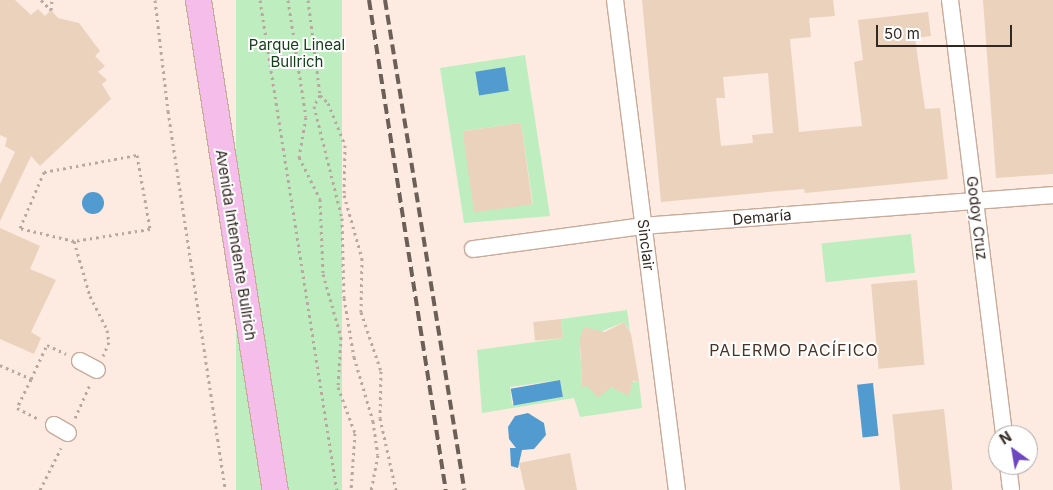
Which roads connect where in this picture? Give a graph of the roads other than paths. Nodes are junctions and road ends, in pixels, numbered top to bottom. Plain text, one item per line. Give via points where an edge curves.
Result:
1 (198, 0) edge
2 (615, 0) edge
3 (950, 0) edge
4 (1053, 196) edge
5 (974, 200) junction
6 (644, 226) junction
7 (473, 249) dead end
8 (80, 361) road end
9 (97, 370) dead end
10 (1003, 425) edge
11 (1009, 475) edge
12 (275, 490) edge
13 (677, 490) edge
14 (1011, 490) edge

1 - 12 main road, Avenida Intendente Bullrich
2 - 6 street, Sinclair
3 - 5 street, Godoy Cruz
4 - 5 street, Demaría
5 - 6 street, Demaría
5 - 10 street, Godoy Cruz
6 - 7 street, Demaría
6 - 13 street, Sinclair
8 - 9 street
11 - 14 street

